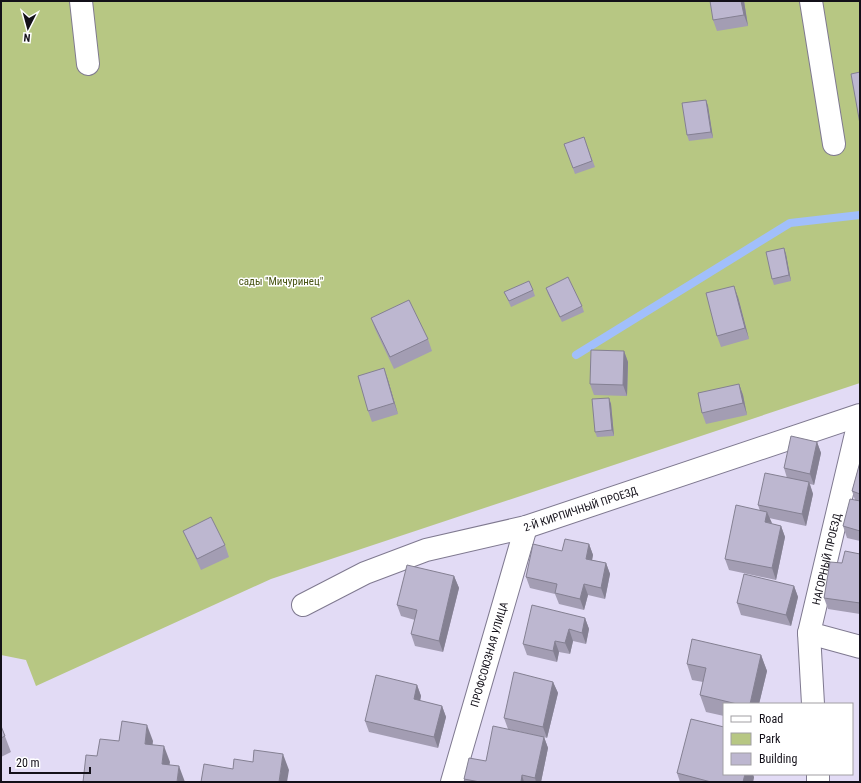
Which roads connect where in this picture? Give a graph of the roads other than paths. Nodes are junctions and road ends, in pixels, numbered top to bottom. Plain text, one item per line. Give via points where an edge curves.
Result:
1 (81, 1) edge
2 (810, 1) edge
3 (88, 64) dead end
4 (834, 144) dead end
5 (860, 416) edge
6 (526, 527) junction
7 (303, 605) dead end
8 (809, 633) junction
9 (860, 647) edge
10 (813, 703) edge
11 (452, 782) edge

1 - 3 street
2 - 4 street
5 - 6 street, 2-Й КИРПИЧНЫЙ ПРОЕЗД
5 - 8 street, НАГОРНЫЙ ПРОЕЗД
6 - 7 street, 2-Й КИРПИЧНЫЙ ПРОЕЗД via 426,550 365,573
6 - 11 street, ПРОФСОЮЗНАЯ УЛИЦА
8 - 9 street
8 - 10 street, НАГОРНЫЙ ПРОЕЗД

